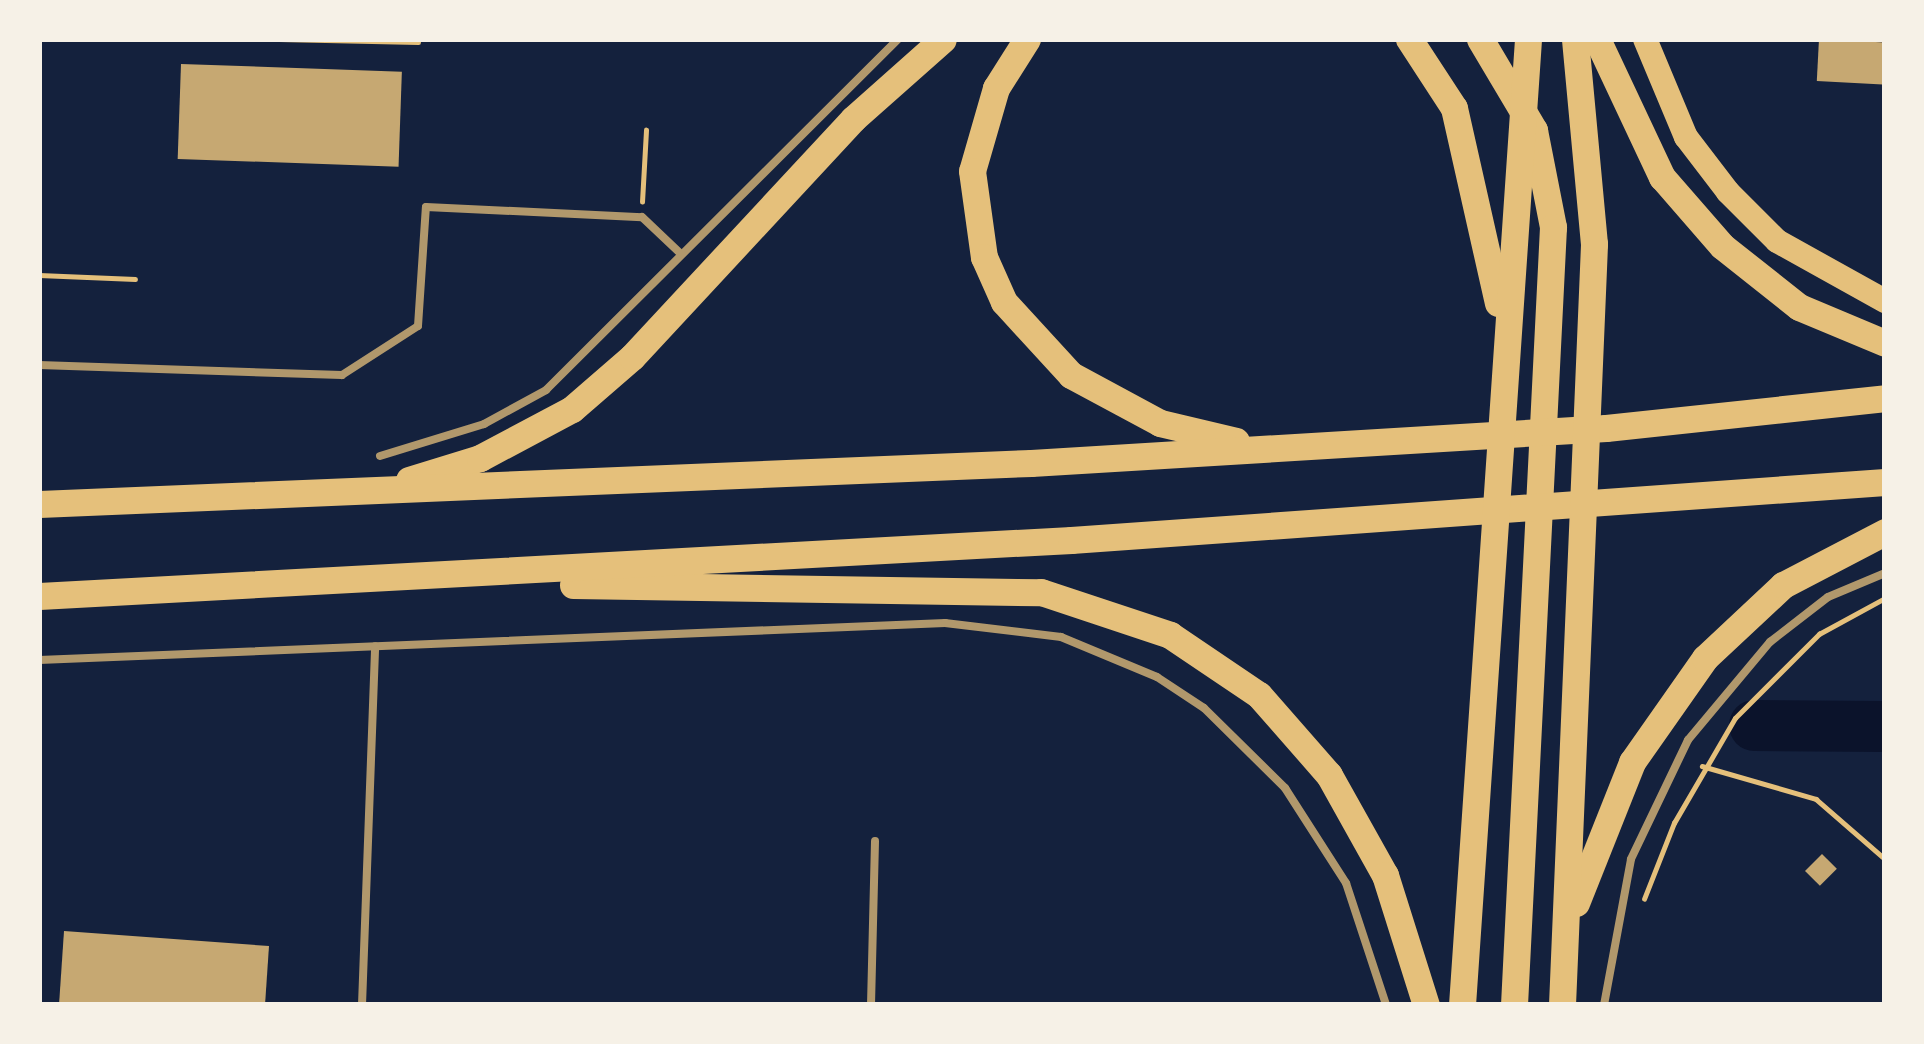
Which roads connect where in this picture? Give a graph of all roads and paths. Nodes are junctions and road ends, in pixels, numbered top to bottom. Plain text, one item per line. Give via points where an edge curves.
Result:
1 (279, 39) edge
2 (898, 39) edge
3 (943, 39) edge
4 (1027, 39) edge
5 (1409, 39) edge
6 (1480, 39) edge
7 (1528, 39) edge
8 (1575, 39) edge
9 (1597, 39) edge
10 (1645, 39) edge
11 (418, 42) dead end
12 (646, 130) dead end
13 (642, 217) junction
14 (679, 251) junction
15 (39, 274) edge
16 (135, 279) dead end
17 (1885, 301) edge
18 (1885, 343) edge
19 (1505, 344) junction
20 (39, 364) edge
21 (1885, 398) edge
22 (1269, 449) junction
23 (380, 455) dead end
24 (1885, 482) edge
25 (347, 494) junction
26 (39, 503) edge
27 (1885, 532) edge
28 (1885, 573) edge
29 (437, 578) junction
30 (39, 596) edge
31 (1885, 601) edge
32 (374, 646) junction
33 (39, 660) edge
34 (1702, 766) junction
35 (875, 841) dead end
36 (1885, 859) edge
37 (1639, 918) dead end
38 (1564, 942) junction
39 (1515, 1000) edge
40 (362, 1005) edge
41 (871, 1005) edge
42 (1386, 1005) edge
43 (1426, 1005) edge
44 (1462, 1005) edge
45 (1562, 1005) edge
46 (1604, 1005) edge

1 - 11 path
2 - 14 lane
3 - 25 highway via 853,118 632,357 572,409 480,458
4 - 22 highway via 996,88 973,171 984,257 1004,302 1071,375 1117,402 1160,423
5 - 19 highway via 1454,108 1472,161
6 - 39 highway via 1534,130 1552,227
7 - 19 highway
8 - 38 highway via 1592,184 1592,273
9 - 18 highway via 1662,176 1722,247 1798,307
10 - 17 main road via 1686,137 1728,192 1777,242
12 - 13 path
13 - 14 lane
13 - 20 lane via 426,207 418,326 342,375
14 - 23 lane via 545,390 484,424
15 - 16 path
19 - 44 highway
21 - 22 highway via 1606,428
22 - 25 highway
24 - 29 highway via 1643,505
25 - 26 highway
27 - 38 highway via 1783,585 1683,686 1632,762
28 - 46 lane via 1828,597 1770,641 1688,740 1631,859
29 - 30 highway
29 - 43 highway via 949,586 1041,592 1112,609 1222,664 1294,729 1368,838 1408,929
31 - 34 path via 1789,659
32 - 33 lane
32 - 40 lane
32 - 42 lane via 945,623 1023,628 1092,647 1204,708 1285,788 1346,883
34 - 36 path via 1816,799
34 - 37 path
35 - 41 lane
38 - 45 highway

